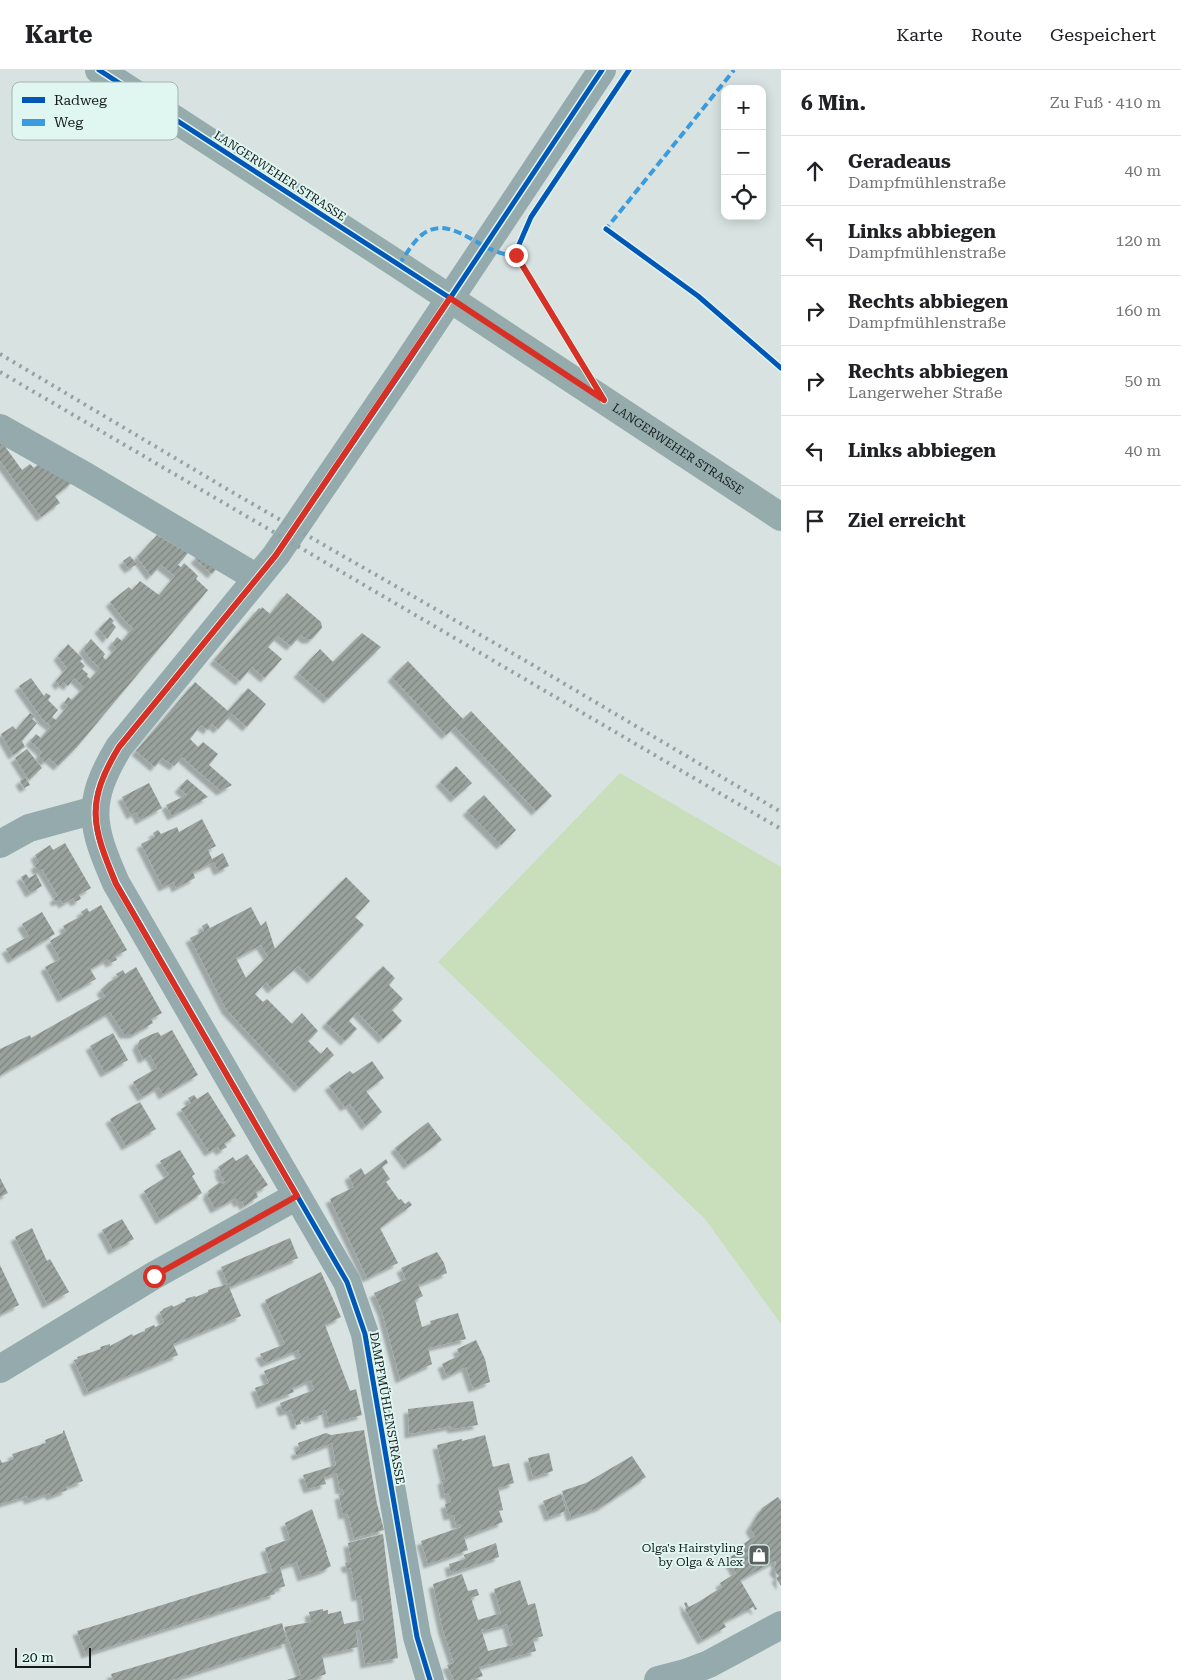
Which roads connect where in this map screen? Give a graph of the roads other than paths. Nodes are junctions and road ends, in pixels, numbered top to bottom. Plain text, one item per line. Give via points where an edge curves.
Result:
1 (99, 70) edge
2 (602, 70) edge
3 (117, 82) edge
4 (178, 121) edge
5 (450, 298) junction
6 (0, 428) edge
7 (781, 517) edge
8 (257, 578) junction
9 (95, 810) junction
10 (0, 844) edge
11 (297, 1196) junction
12 (0, 1369) edge
13 (781, 1624) edge
14 (430, 1680) edge
15 (658, 1680) edge

1 - 3 main road, LANGERWEHER STRASSE
2 - 5 street, DAMPFMÜHLENSTRASSE
4 - 5 main road, LANGERWEHER STRASSE
5 - 7 main road, LANGERWEHER STRASSE
5 - 8 street, DAMPFMÜHLENSTRASSE via 276,555
6 - 8 street
8 - 9 street, DAMPFMÜHLENSTRASSE via 119,747 99,787
9 - 10 street via 29,828
9 - 11 street, DAMPFMÜHLENSTRASSE via 98,834 116,884
11 - 12 street via 154,1276
11 - 14 street, DAMPFMÜHLENSTRASSE via 346,1282 365,1334 417,1637
13 - 15 street via 709,1664

